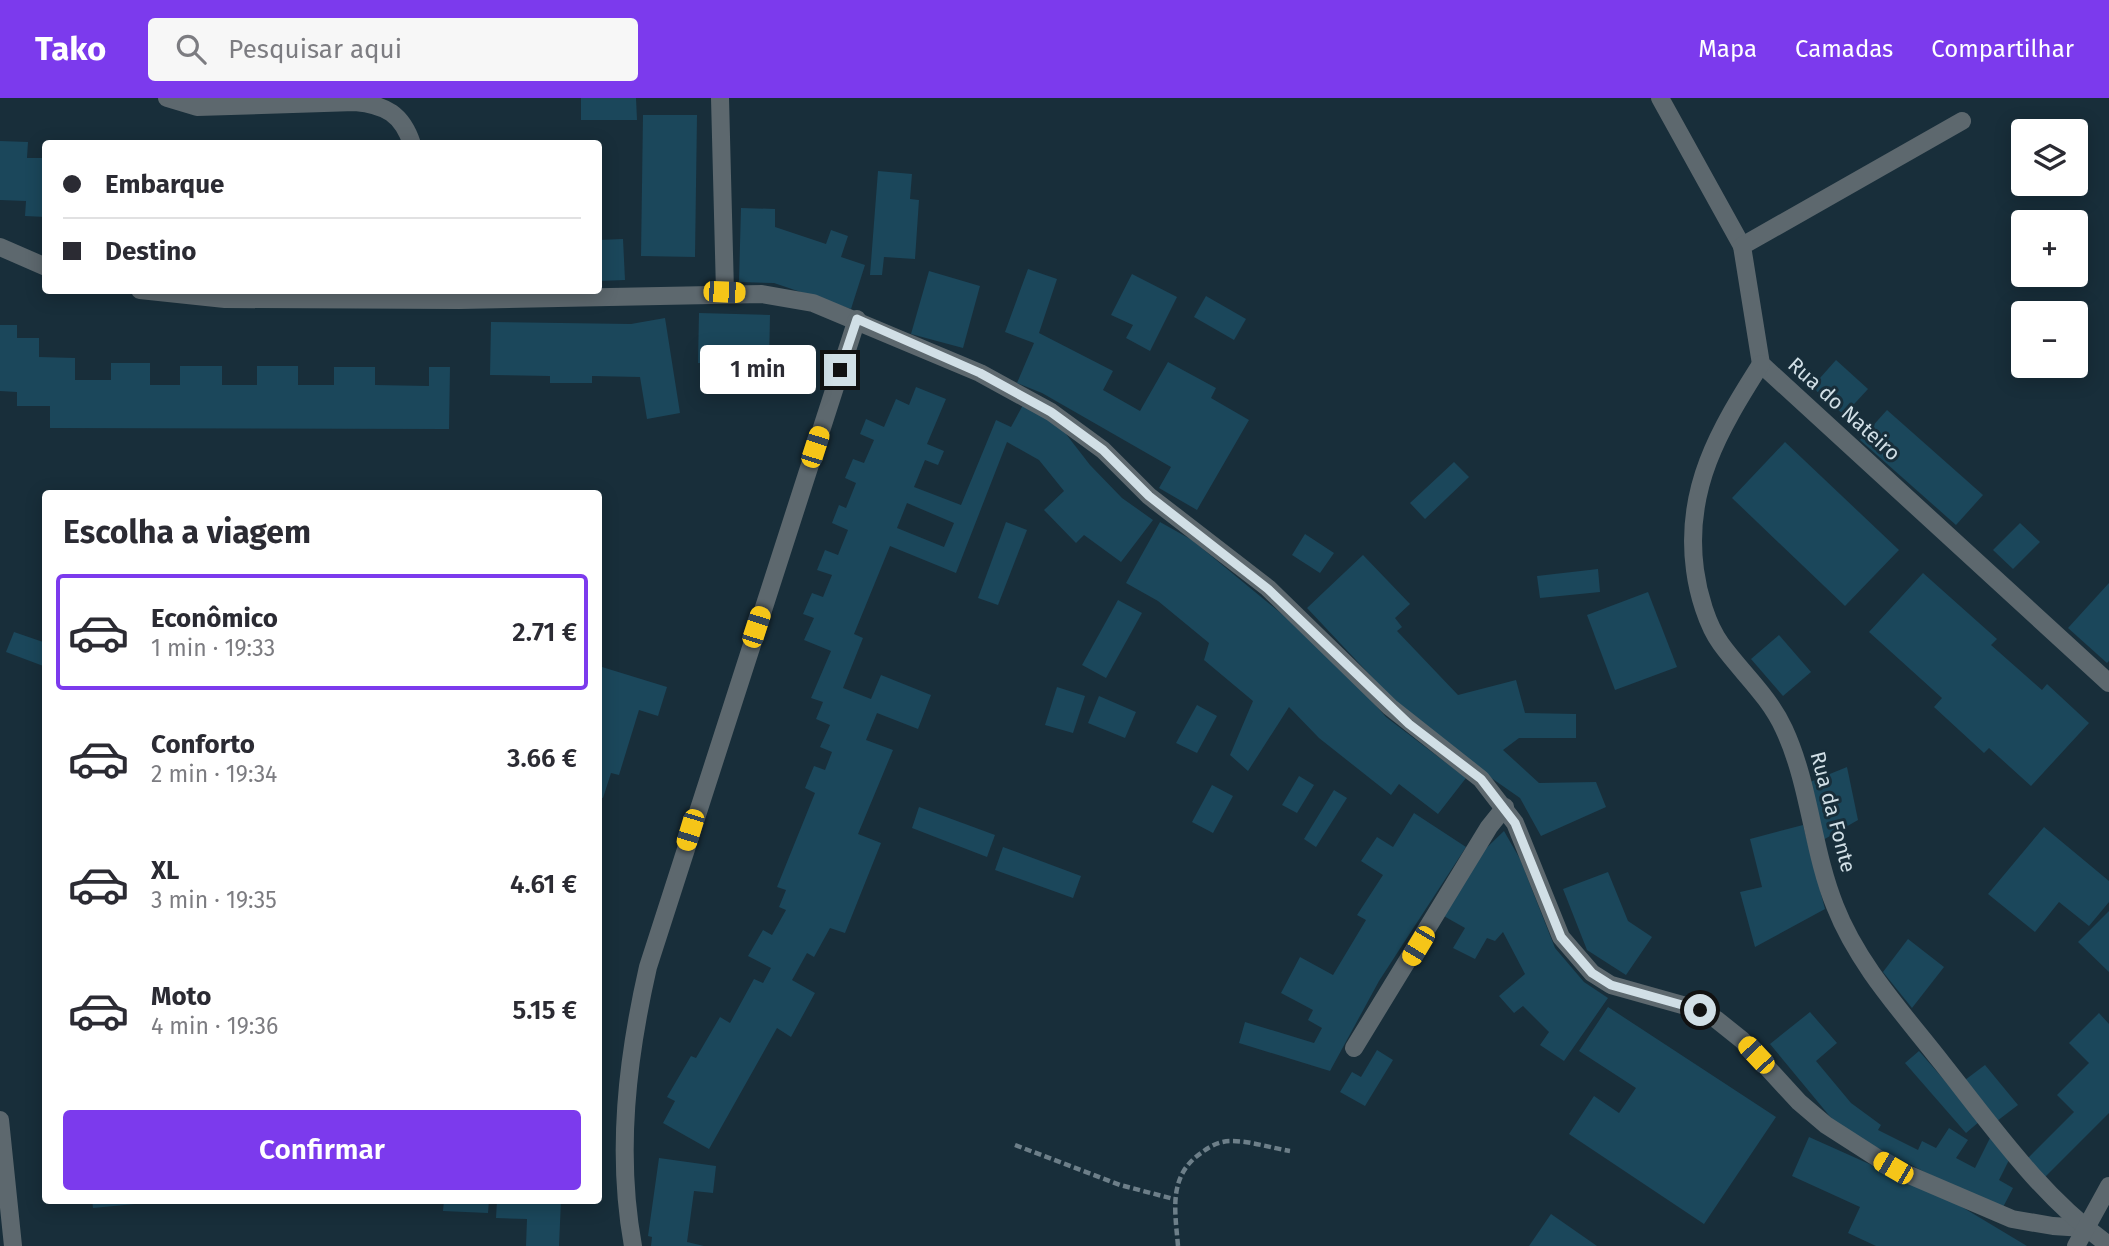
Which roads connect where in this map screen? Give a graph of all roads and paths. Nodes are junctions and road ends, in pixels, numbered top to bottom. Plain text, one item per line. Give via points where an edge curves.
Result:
1 (167, 98) edge
2 (720, 98) edge
3 (1660, 98) edge
4 (1962, 121) dead end
5 (411, 140) edge
6 (1742, 246) junction
7 (0, 247) edge
8 (42, 265) edge
9 (724, 292) junction
10 (602, 293) edge
11 (177, 294) edge
12 (547, 294) edge
13 (458, 295) edge
14 (857, 319) junction
15 (1761, 364) junction
16 (2109, 682) edge
17 (1505, 807) junction
18 (1353, 1048) dead end
19 (0, 1120) edge
20 (1015, 1145) dead end
21 (1290, 1152) dead end
22 (2109, 1186) edge
23 (1174, 1199) junction
24 (2084, 1228) junction
25 (2109, 1245) edge
26 (13, 1246) edge
27 (633, 1246) edge
28 (1178, 1246) edge
29 (2076, 1246) edge

1 - 5 street via 197,107 379,105 406,124
2 - 9 street
3 - 6 street, Rua do Nateiro
4 - 6 street
6 - 15 street, Rua do Nateiro
7 - 8 street
9 - 10 street
9 - 14 street via 762,293 813,303
11 - 13 street via 225,299
12 - 13 street
14 - 17 street via 980,373 1051,412 1103,450 1149,496 1268,589 1390,707 1481,779
14 - 27 street via 648,967 634,1028 625,1103 624,1166
15 - 16 street, Rua do Nateiro
15 - 24 street, Rua da Fonte via 1705,463 1693,516 1695,571 1707,615 1720,642 1785,729 1834,903 1873,976 2015,1155
17 - 18 street
17 - 24 street via 1528,849 1561,937 1592,973 1611,985 1700,1010 1717,1020 1817,1117 1893,1168 2012,1219
19 - 26 street
20 - 23 path via 1120,1185
21 - 23 path via 1229,1141 1212,1145 1191,1160 1178,1178
22 - 24 street
23 - 28 path
24 - 25 street
24 - 29 street

